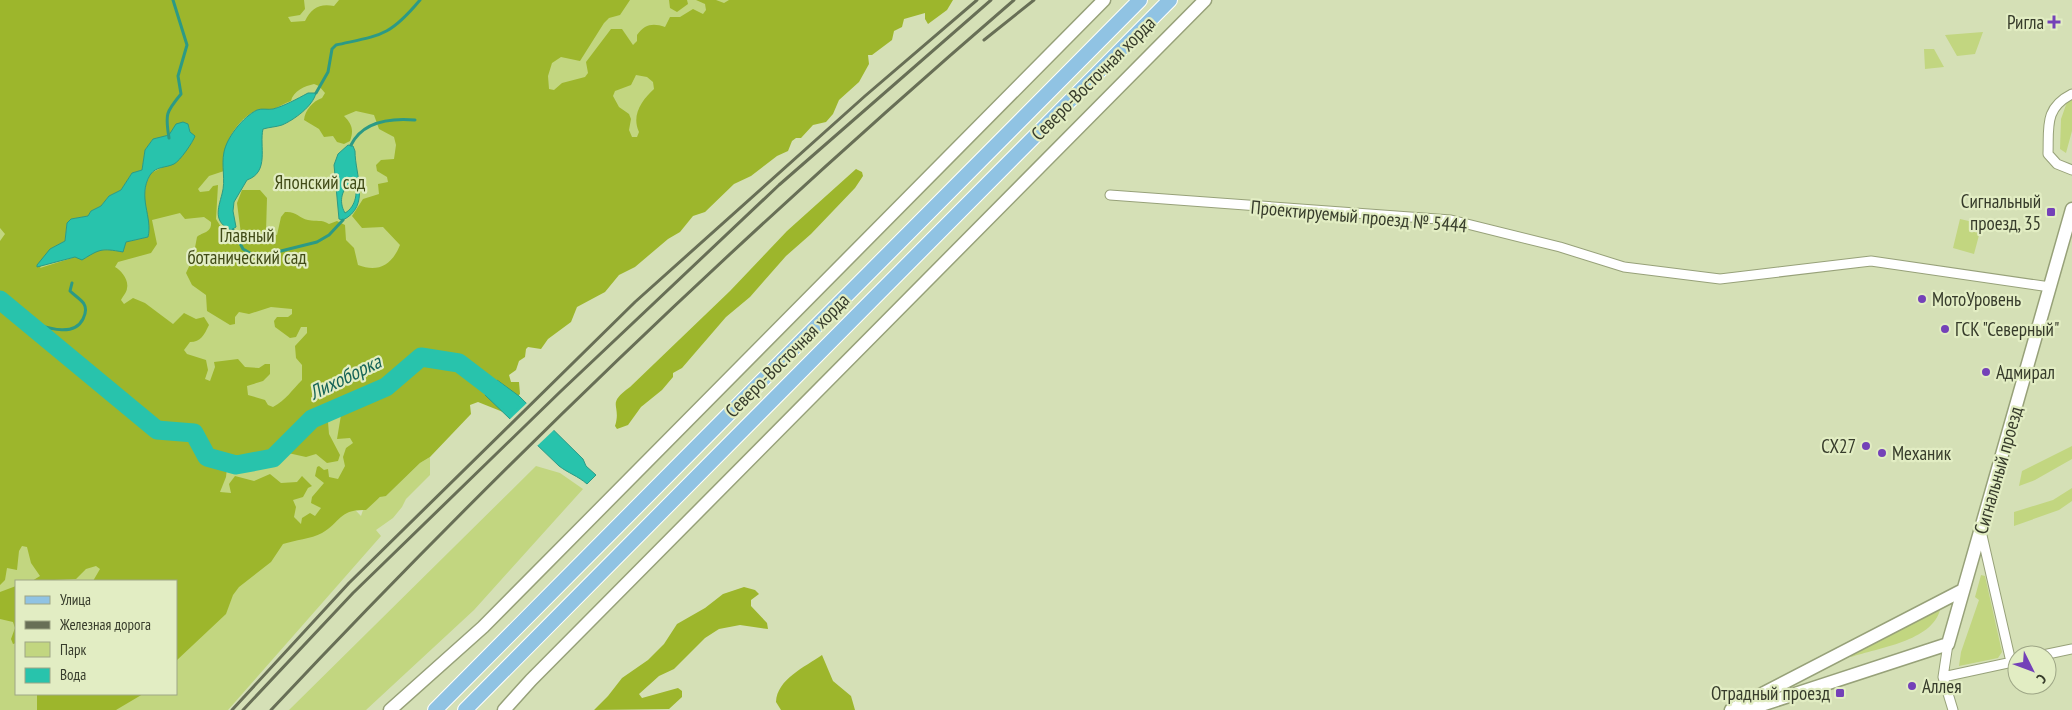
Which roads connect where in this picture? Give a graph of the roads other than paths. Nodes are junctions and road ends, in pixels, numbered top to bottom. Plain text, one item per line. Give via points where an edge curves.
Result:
1 (1104, 0) edge
2 (1140, 0) edge
3 (1170, 0) edge
4 (1205, 0) edge
5 (2072, 94) edge
6 (2072, 170) edge
7 (1110, 195) dead end
8 (2072, 209) edge
9 (2050, 287) junction
10 (1981, 531) junction
11 (1963, 590) junction
12 (1948, 644) junction
13 (2010, 645) edge
14 (2072, 649) edge
15 (2057, 652) edge
16 (2007, 663) edge
17 (1943, 677) junction
18 (531, 680) junction
19 (390, 710) edge
20 (435, 710) edge
21 (466, 710) edge
22 (498, 710) edge
23 (504, 710) edge
24 (1731, 710) edge
25 (1746, 710) edge
26 (1953, 710) edge

1 - 19 main road via 483,627
2 - 20 main road, Северо-Восточная хорда
3 - 21 main road, Северо-Восточная хорда
4 - 18 main road
5 - 6 street via 2060,100 2051,112 2048,154 2057,164
7 - 9 street, Проектируемый проезд № 5444 via 1451,220 1560,247 1624,267 1720,279 1871,261
8 - 9 main road, Сигнальный проезд
9 - 10 main road, Сигнальный проезд
10 - 11 main road, Сигнальный проезд
10 - 13 street
11 - 12 main road, Сигнальный проезд
11 - 24 main road
12 - 17 street
12 - 25 main road
14 - 15 street
16 - 17 street
17 - 26 street
18 - 22 main road
18 - 23 main road

